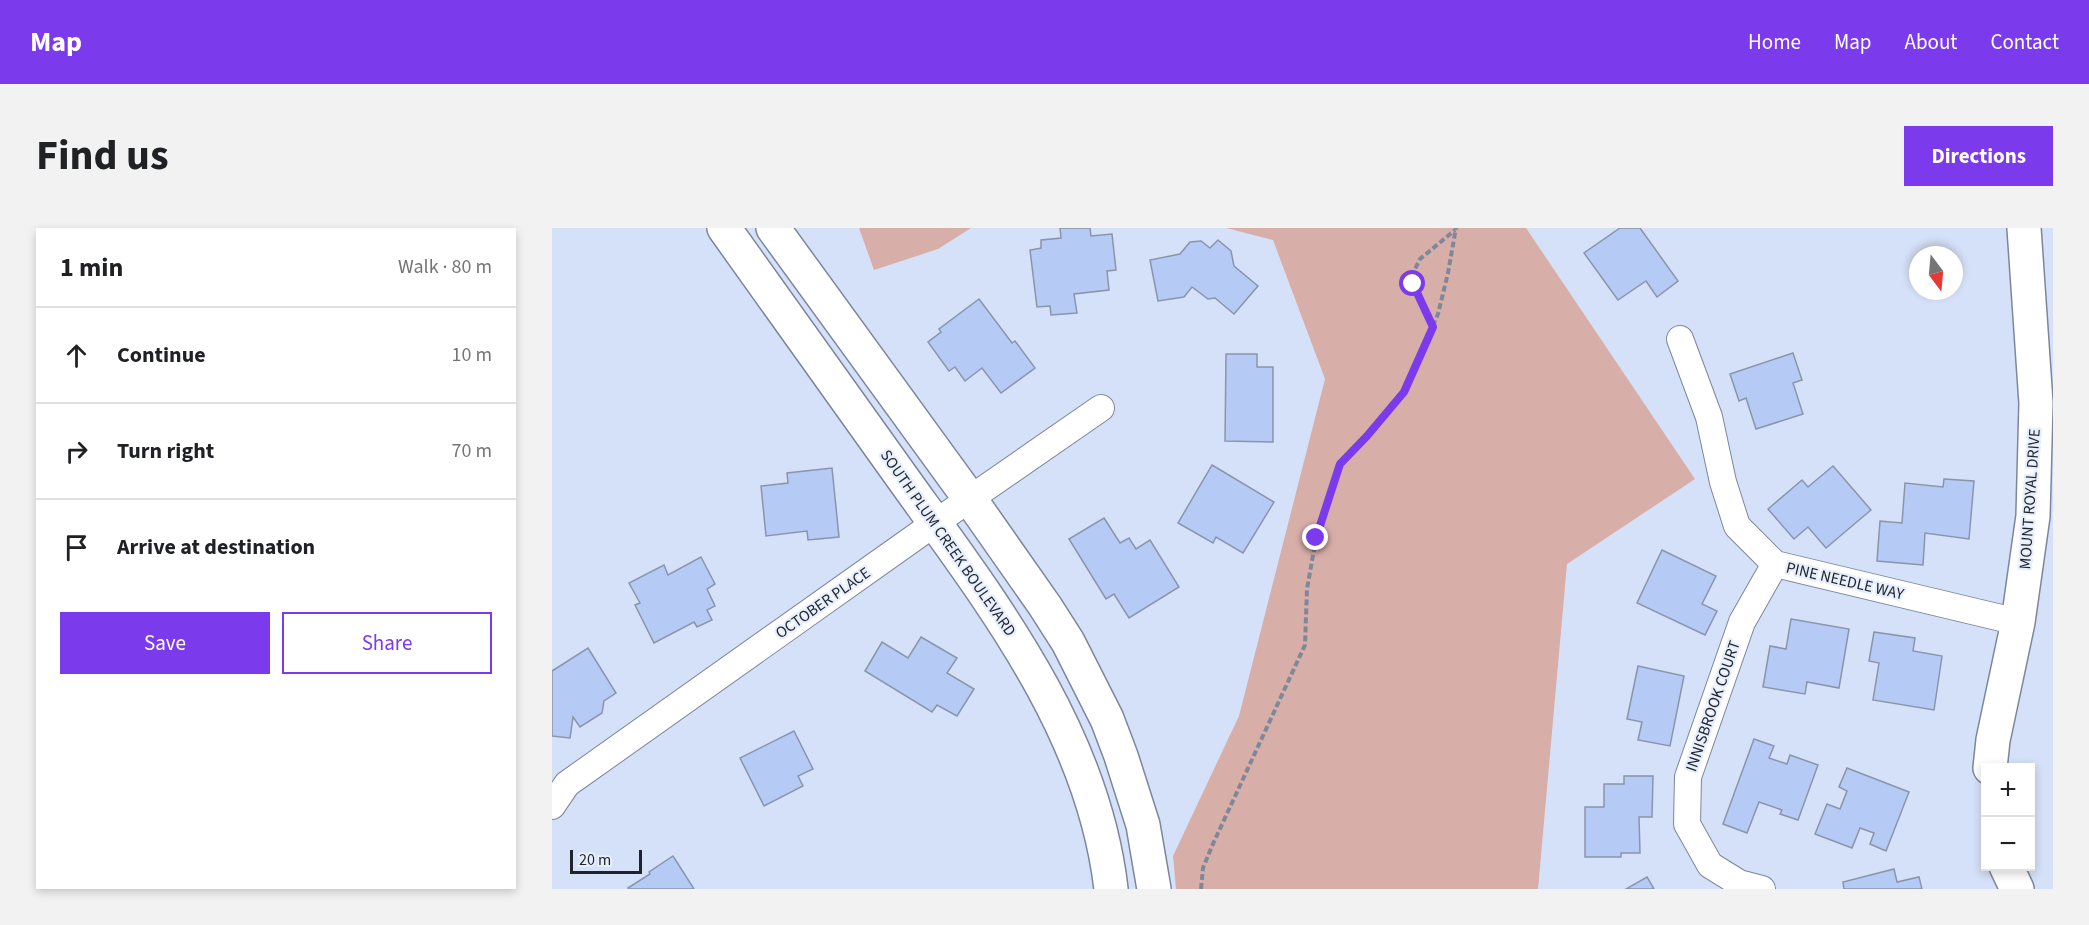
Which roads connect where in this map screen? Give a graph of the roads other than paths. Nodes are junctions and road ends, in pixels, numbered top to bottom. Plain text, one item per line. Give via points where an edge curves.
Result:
1 (724, 228) edge
2 (773, 228) edge
3 (2024, 228) edge
4 (1680, 339) dead end
5 (1101, 408) dead end
6 (970, 499) junction
7 (935, 523) junction
8 (1775, 564) junction
9 (2018, 622) junction
10 (1991, 763) edge
11 (552, 806) edge
12 (2008, 871) edge
13 (1111, 889) edge
14 (1154, 889) edge
15 (1762, 889) edge
16 (2017, 889) edge

1 - 7 street, SOUTH PLUM CREEK BOULEVARD
2 - 6 street
3 - 9 street, MOUNT ROYAL DRIVE via 2036,456 2033,516
4 - 8 street, PINE NEEDLE WAY via 1709,417 1737,526
5 - 6 street, OCTOBER PLACE
6 - 7 street, OCTOBER PLACE
6 - 14 street via 1062,633 1107,719 1143,825
7 - 11 street, OCTOBER PLACE via 567,784
7 - 13 street, SOUTH PLUM CREEK BOULEVARD via 1031,664 1067,736 1101,836
8 - 9 street, PINE NEEDLE WAY
8 - 15 street, INNISBROOK COURT via 1742,622 1688,777 1687,824 1710,865 1739,883
9 - 10 street, MOUNT ROYAL DRIVE
12 - 16 street

